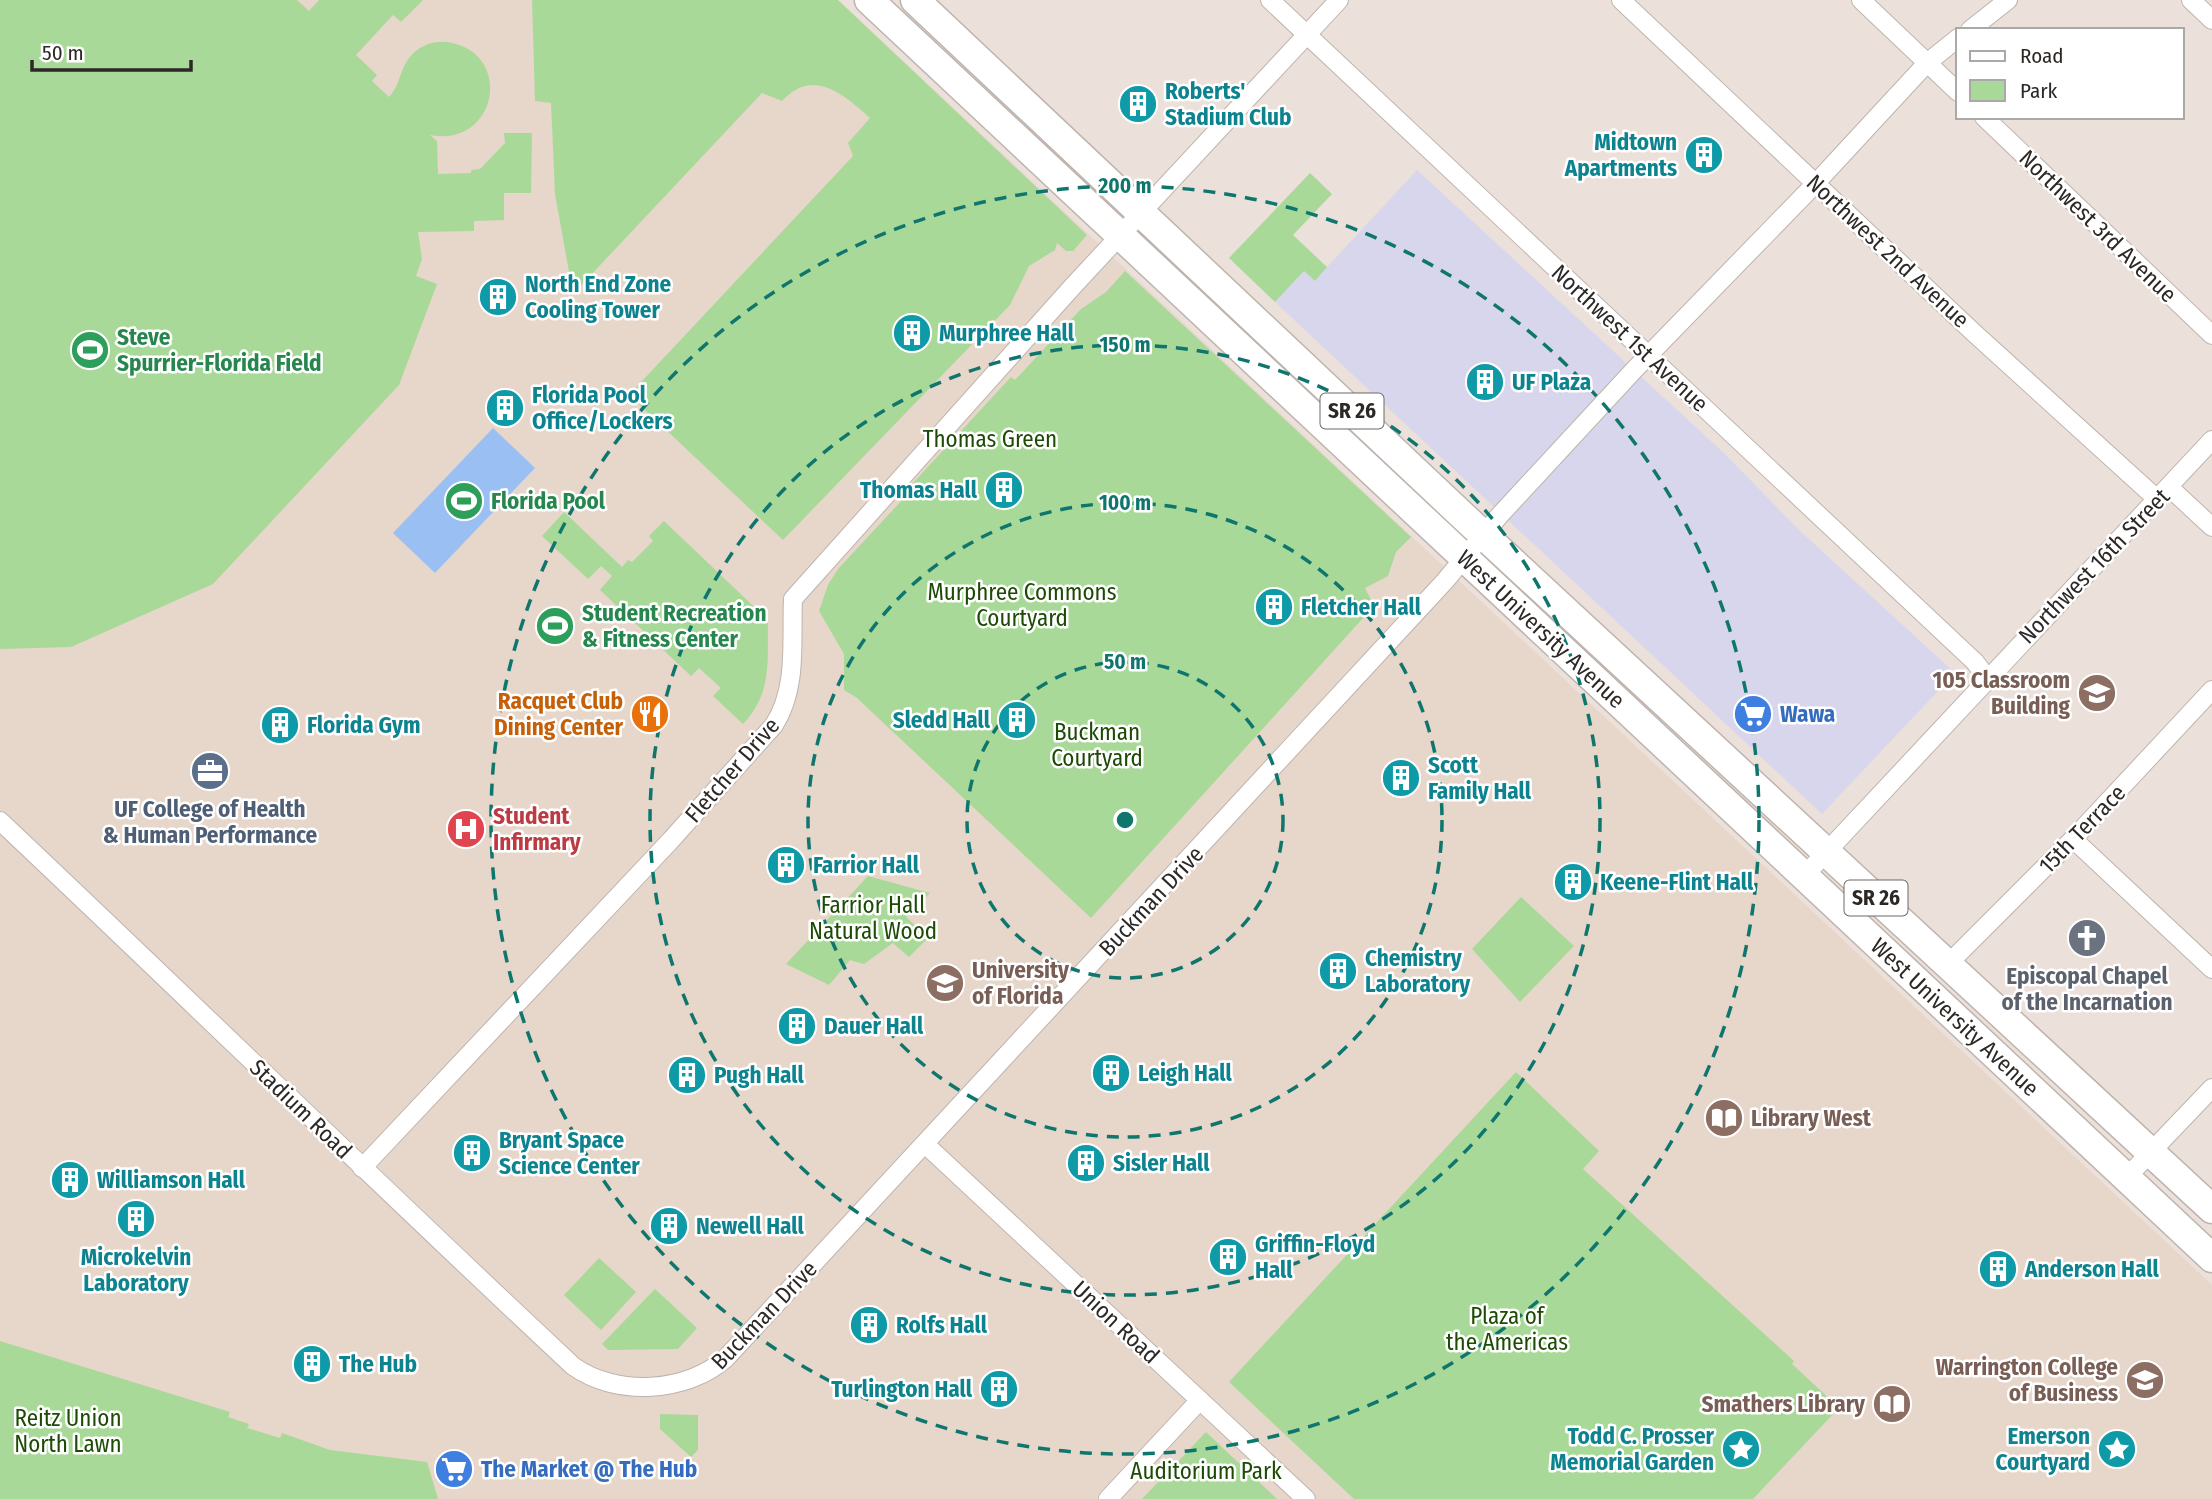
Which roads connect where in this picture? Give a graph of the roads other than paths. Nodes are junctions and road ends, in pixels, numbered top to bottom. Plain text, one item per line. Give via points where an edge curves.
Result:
1 (869, 0) edge
2 (915, 0) edge
3 (1270, 0) edge
4 (1339, 0) edge
5 (1621, 0) edge
6 (1861, 0) edge
7 (2008, 0) edge
8 (2191, 0) edge
9 (2212, 20) edge
10 (1972, 28) edge
11 (1306, 35) junction
12 (1956, 40) edge
13 (1927, 63) junction
14 (1956, 90) edge
15 (1986, 119) edge
16 (1816, 183) junction
17 (1142, 214) junction
18 (1122, 235) junction
19 (2212, 335) edge
20 (1648, 356) junction
21 (2212, 440) edge
22 (2163, 493) junction
23 (2212, 527) edge
24 (1484, 535) junction
25 (1466, 558) junction
26 (1987, 678) junction
27 (2212, 690) edge
28 (0, 821) edge
29 (2073, 839) junction
30 (1826, 852) junction
31 (1804, 876) junction
32 (1948, 964) junction
33 (2212, 969) edge
34 (2212, 1088) edge
35 (926, 1145) junction
36 (2150, 1152) junction
37 (362, 1168) junction
38 (2126, 1178) junction
39 (2212, 1209) edge
40 (2212, 1258) edge
41 (611, 1383) joint
42 (1200, 1399) junction
43 (1108, 1499) edge
44 (1306, 1499) edge

1 - 18 main road, West University Avenue / SR 26
2 - 17 main road, West University Avenue / SR 26
3 - 11 street, Northwest 1st Avenue
4 - 11 street, Fletcher Drive
5 - 16 street, Northwest 2nd Avenue
6 - 13 street
7 - 10 street
8 - 9 street
11 - 17 street, Fletcher Drive
11 - 20 street, Northwest 1st Avenue
12 - 13 street, Buckman Drive
13 - 14 street
13 - 16 street, Buckman Drive
15 - 19 street, Northwest 3rd Avenue
16 - 20 street, Buckman Drive
16 - 22 street, Northwest 2nd Avenue
17 - 18 street, Fletcher Drive
17 - 24 main road, West University Avenue / SR 26
18 - 25 main road, West University Avenue / SR 26
18 - 37 street, Fletcher Drive via 793,599 790,687 774,725
20 - 24 street, Buckman Drive
20 - 26 street, Northwest 1st Avenue
21 - 22 street, Northwest 16th Street
22 - 23 street, Northwest 2nd Avenue
22 - 26 street, Northwest 16th Street
24 - 25 street, Buckman Drive
24 - 30 main road, West University Avenue / SR 26
25 - 31 main road, West University Avenue / SR 26
25 - 35 street, Buckman Drive
26 - 30 street, Northwest 16th Street
27 - 29 street, 15th Terrace
28 - 37 street, Stadium Road
29 - 32 street, 15th Terrace
29 - 33 street
30 - 31 street, Northwest 16th Street
30 - 32 main road, West University Avenue / SR 26
31 - 38 main road, West University Avenue / SR 26
32 - 36 main road, West University Avenue / SR 26
34 - 36 street
35 - 41 street, Buckman Drive via 716,1367 671,1384
35 - 42 street, Union Road
36 - 38 street
36 - 39 main road, West University Avenue / SR 26
37 - 41 street, Stadium Road via 573,1366
38 - 40 main road, West University Avenue / SR 26
42 - 43 street
42 - 44 street, Union Road

